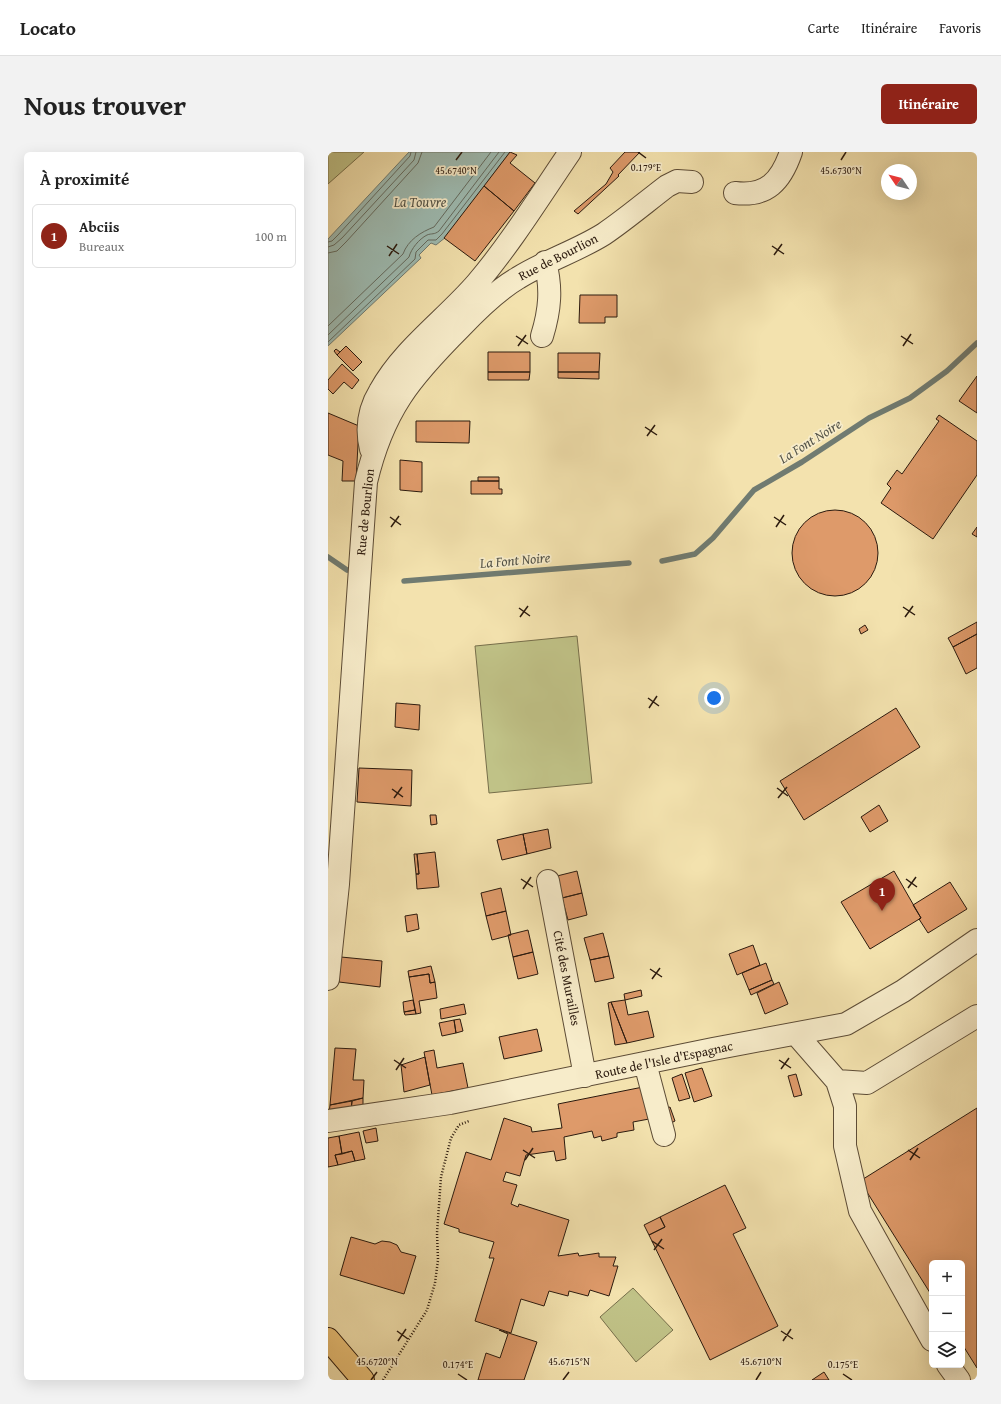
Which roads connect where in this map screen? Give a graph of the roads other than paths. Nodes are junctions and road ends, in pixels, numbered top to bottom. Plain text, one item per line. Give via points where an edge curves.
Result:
1 (570, 152) edge
2 (790, 152) edge
3 (692, 182) dead end
4 (735, 193) dead end
5 (545, 262) junction
6 (542, 336) dead end
7 (372, 455) junction
8 (548, 880) dead end
9 (977, 940) edge
10 (328, 979) edge
11 (977, 1016) edge
12 (796, 1034) junction
13 (645, 1063) junction
14 (585, 1076) junction
15 (838, 1081) junction
16 (328, 1121) edge
17 (664, 1136) dead end
18 (929, 1335) edge
19 (328, 1339) edge
20 (328, 1360) edge
21 (950, 1368) edge
22 (345, 1380) edge
23 (364, 1380) edge
24 (959, 1380) edge

1 - 7 street via 482,277 386,380 372,408 369,423 368,438
2 - 4 street via 778,178 766,188 755,193
3 - 5 street, Rue de Bourlion via 677,181 667,186 604,234
5 - 6 street via 550,293
5 - 7 street, Rue de Bourlion via 497,293 414,377 391,411
7 - 10 street, Rue de Bourlion via 366,482 338,884
8 - 14 street, Cité des Murailles
9 - 12 street, Route de l'Isle d'Espagnac via 903,991 846,1024
11 - 15 street via 867,1082
12 - 13 street, Route de l'Isle d'Espagnac
12 - 15 street
13 - 14 street, Route de l'Isle d'Espagnac
13 - 17 street
14 - 16 street, Route de l'Isle d'Espagnac via 450,1103
15 - 18 street via 845,1106 845,1146 860,1211
19 - 23 main road
20 - 22 main road
21 - 24 street

